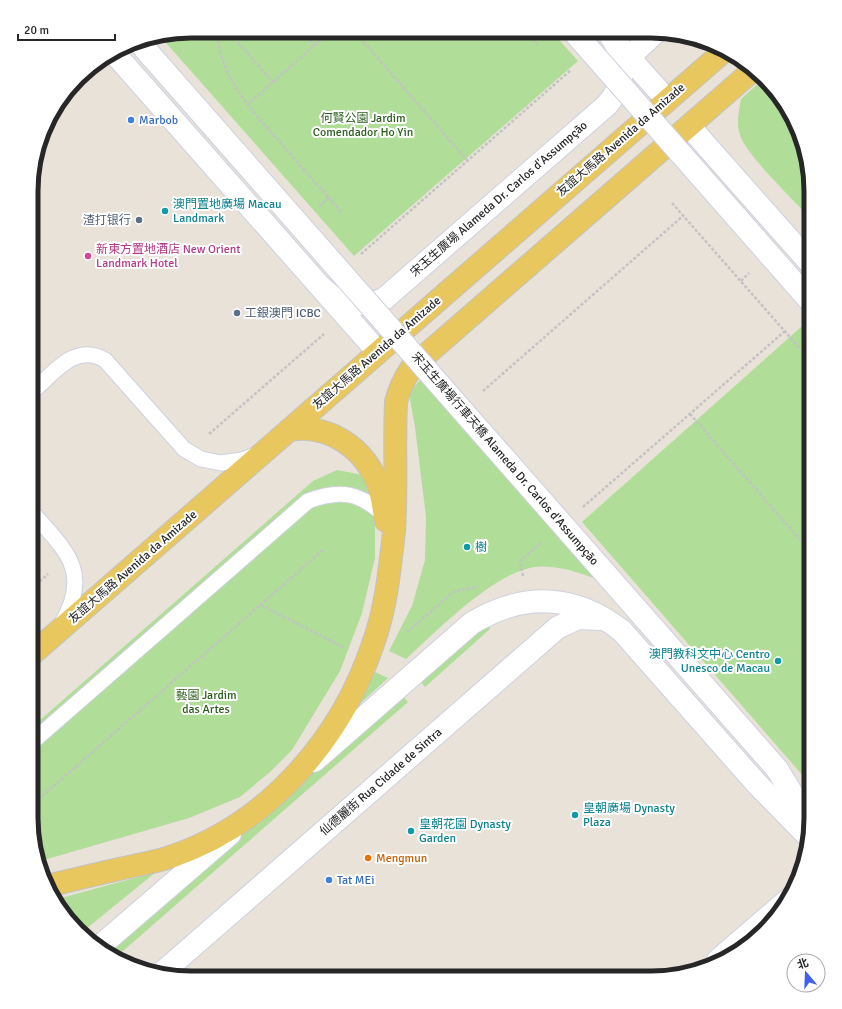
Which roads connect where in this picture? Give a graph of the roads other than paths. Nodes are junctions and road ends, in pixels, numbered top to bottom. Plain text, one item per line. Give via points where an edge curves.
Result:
1 (579, 38) edge
2 (611, 38) edge
3 (612, 38) edge
4 (650, 38) edge
5 (142, 46) edge
6 (719, 54) edge
7 (118, 57) edge
8 (629, 57) junction
9 (749, 74) edge
10 (667, 100) junction
11 (690, 126) junction
12 (804, 256) edge
13 (322, 288) junction
14 (804, 294) edge
15 (378, 352) junction
16 (38, 387) edge
17 (289, 430) junction
18 (266, 451) junction
19 (385, 516) junction
20 (38, 519) edge
21 (386, 587) junction
22 (614, 625) junction
23 (56, 634) junction
24 (38, 649) edge
25 (38, 737) edge
26 (285, 785) junction
27 (264, 804) junction
28 (804, 813) edge
29 (804, 832) edge
30 (53, 885) edge
31 (768, 916) edge
32 (104, 944) edge
33 (734, 946) edge
34 (166, 969) edge

1 - 14 street, bridge
2 - 13 street, 宋玉生廣場 Alameda Dr. Carlos d'Assumpção via 619,51 622,76 617,92 601,111 384,299 367,304 351,304 335,298
3 - 8 street, 宋玉生廣場 Alameda Dr. Carlos d'Assumpção
4 - 8 street
5 - 28 street, 宋玉生廣場行車天橋 Alameda Dr. Carlos d'Assumpção, bridge via 777,769
6 - 10 main road, 友誼大馬路 Avenida da Amizade
7 - 13 street, 宋玉生廣場 Alameda Dr. Carlos d'Assumpção
8 - 10 street, 宋玉生廣場 Alameda Dr. Carlos d'Assumpção
9 - 11 main road
10 - 15 main road, 友誼大馬路 Avenida da Amizade
11 - 12 street
11 - 21 main road via 424,357 404,378 396,402 394,531
13 - 15 street, 宋玉生廣場 Alameda Dr. Carlos d'Assumpção
15 - 17 main road, 友誼大馬路 Avenida da Amizade
16 - 18 lane via 71,358 88,353 97,355 105,360 189,452 202,459 221,463 242,460
17 - 18 main road, 友誼大馬路 Avenida da Amizade
17 - 19 main road via 310,429 336,436 358,452 367,462 376,480
18 - 23 main road, 友誼大馬路 Avenida da Amizade
19 - 21 main road via 389,531
19 - 25 lane via 373,504 342,493 308,501
20 - 23 lane via 66,551 74,571 75,592 69,612
21 - 26 main road via 368,660 352,695 339,720 309,760
22 - 26 street via 588,610 558,602 519,603 490,613 464,629
22 - 29 street via 629,638 757,784
22 - 34 street, 仙德麗街 Rua Cidade de Sintra via 602,619 587,617 571,620 557,628
23 - 24 main road, 友誼大馬路 Avenida da Amizade
26 - 27 main road
27 - 30 main road via 219,834 172,857
27 - 32 street
31 - 33 street

